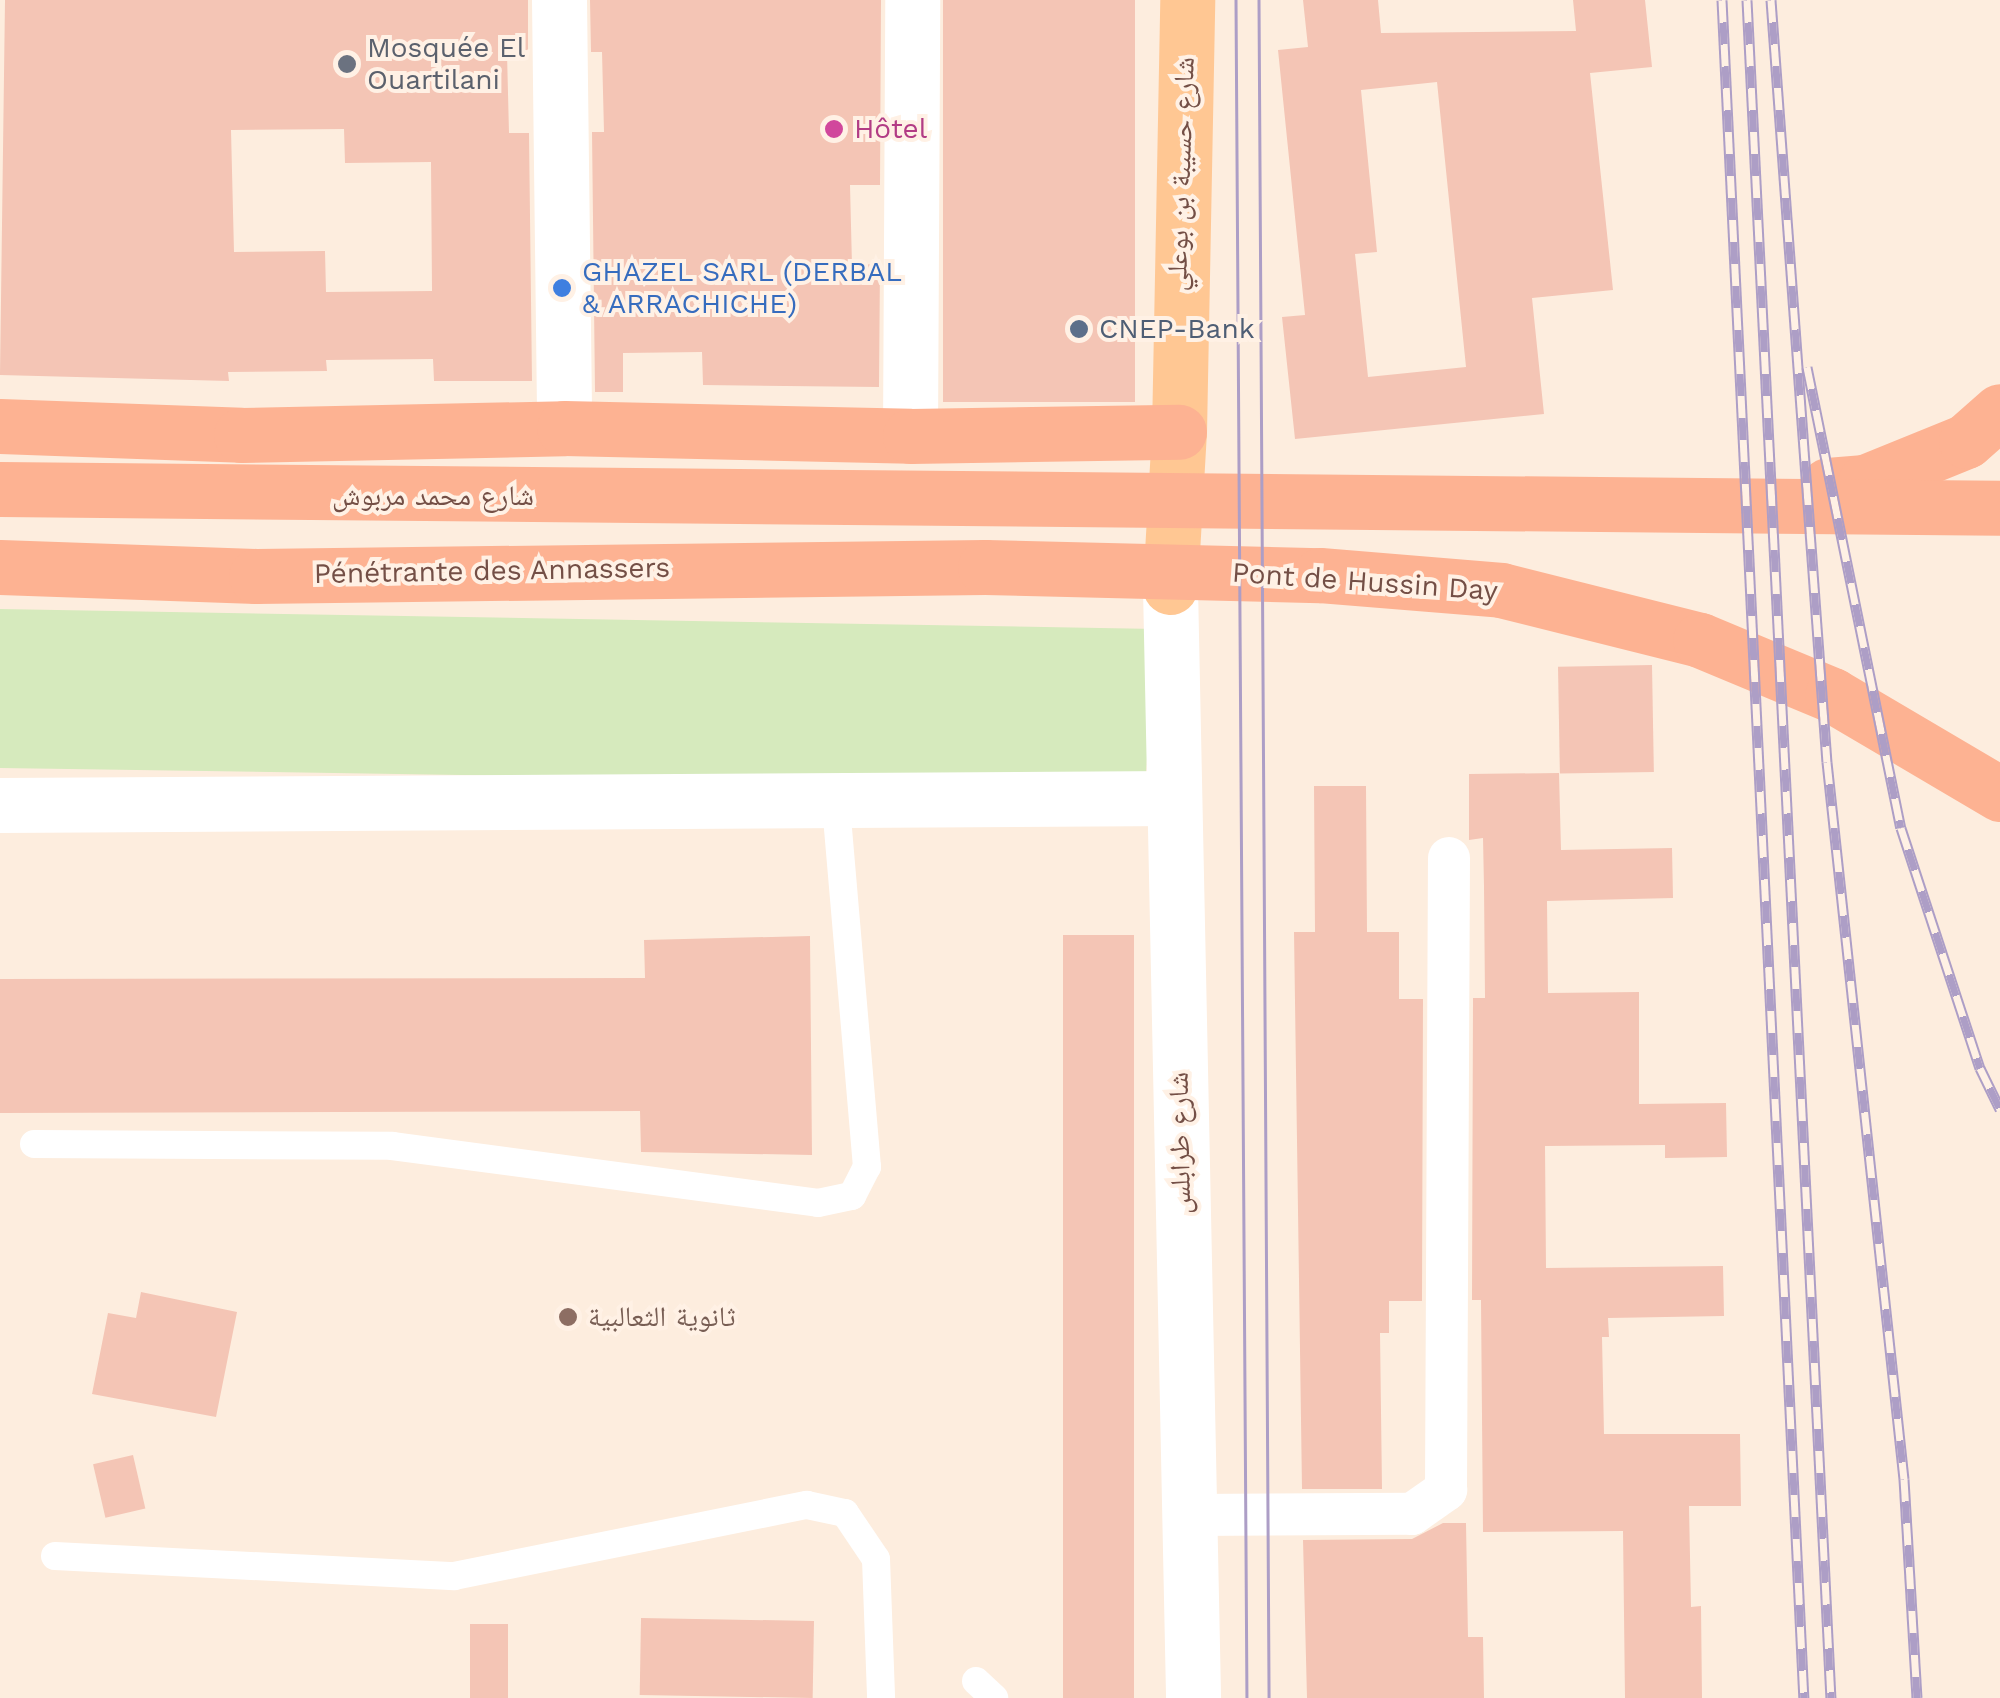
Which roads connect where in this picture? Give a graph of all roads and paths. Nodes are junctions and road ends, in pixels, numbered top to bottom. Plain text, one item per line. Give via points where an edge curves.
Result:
1 (559, 0) edge
2 (912, 0) edge
3 (1187, 0) edge
4 (2000, 410) edge
5 (0, 426) edge
6 (564, 428) junction
7 (1180, 432) junction
8 (910, 436) junction
9 (0, 489) edge
10 (1620, 500) junction
11 (2000, 508) edge
12 (0, 566) edge
13 (985, 566) joint
14 (1170, 587) joint
15 (2000, 794) edge
16 (835, 797) junction
17 (1174, 798) junction
18 (0, 805) edge
19 (1449, 858) dead end
20 (34, 1144) dead end
21 (1190, 1515) junction
22 (55, 1556) dead end
23 (882, 1698) edge
24 (1193, 1698) edge

1 - 6 street
2 - 8 street
3 - 7 main road, شارع حسيبة بن بوعلي
4 - 10 highway via 1966,441 1865,482
5 - 6 highway via 241,435
6 - 8 highway
7 - 8 highway
7 - 14 main road, شارع حسيبة بن بوعلي
9 - 10 highway, شارع محمد مربوش
10 - 11 highway
12 - 13 highway, Pénétrante des Annassers via 256,576
13 - 15 highway, Pont de Hussin Day via 1320,575 1501,590 1700,640 1750,660 1832,695
14 - 17 street, شارع طرابلس
16 - 17 street
16 - 18 street
16 - 20 lane via 867,1167 852,1196 818,1203 392,1146
17 - 21 street, شارع طرابلس
19 - 21 street via 1446,1490 1412,1514
21 - 24 street, شارع طرابلس
22 - 23 lane via 454,1576 807,1505 844,1513 876,1560

